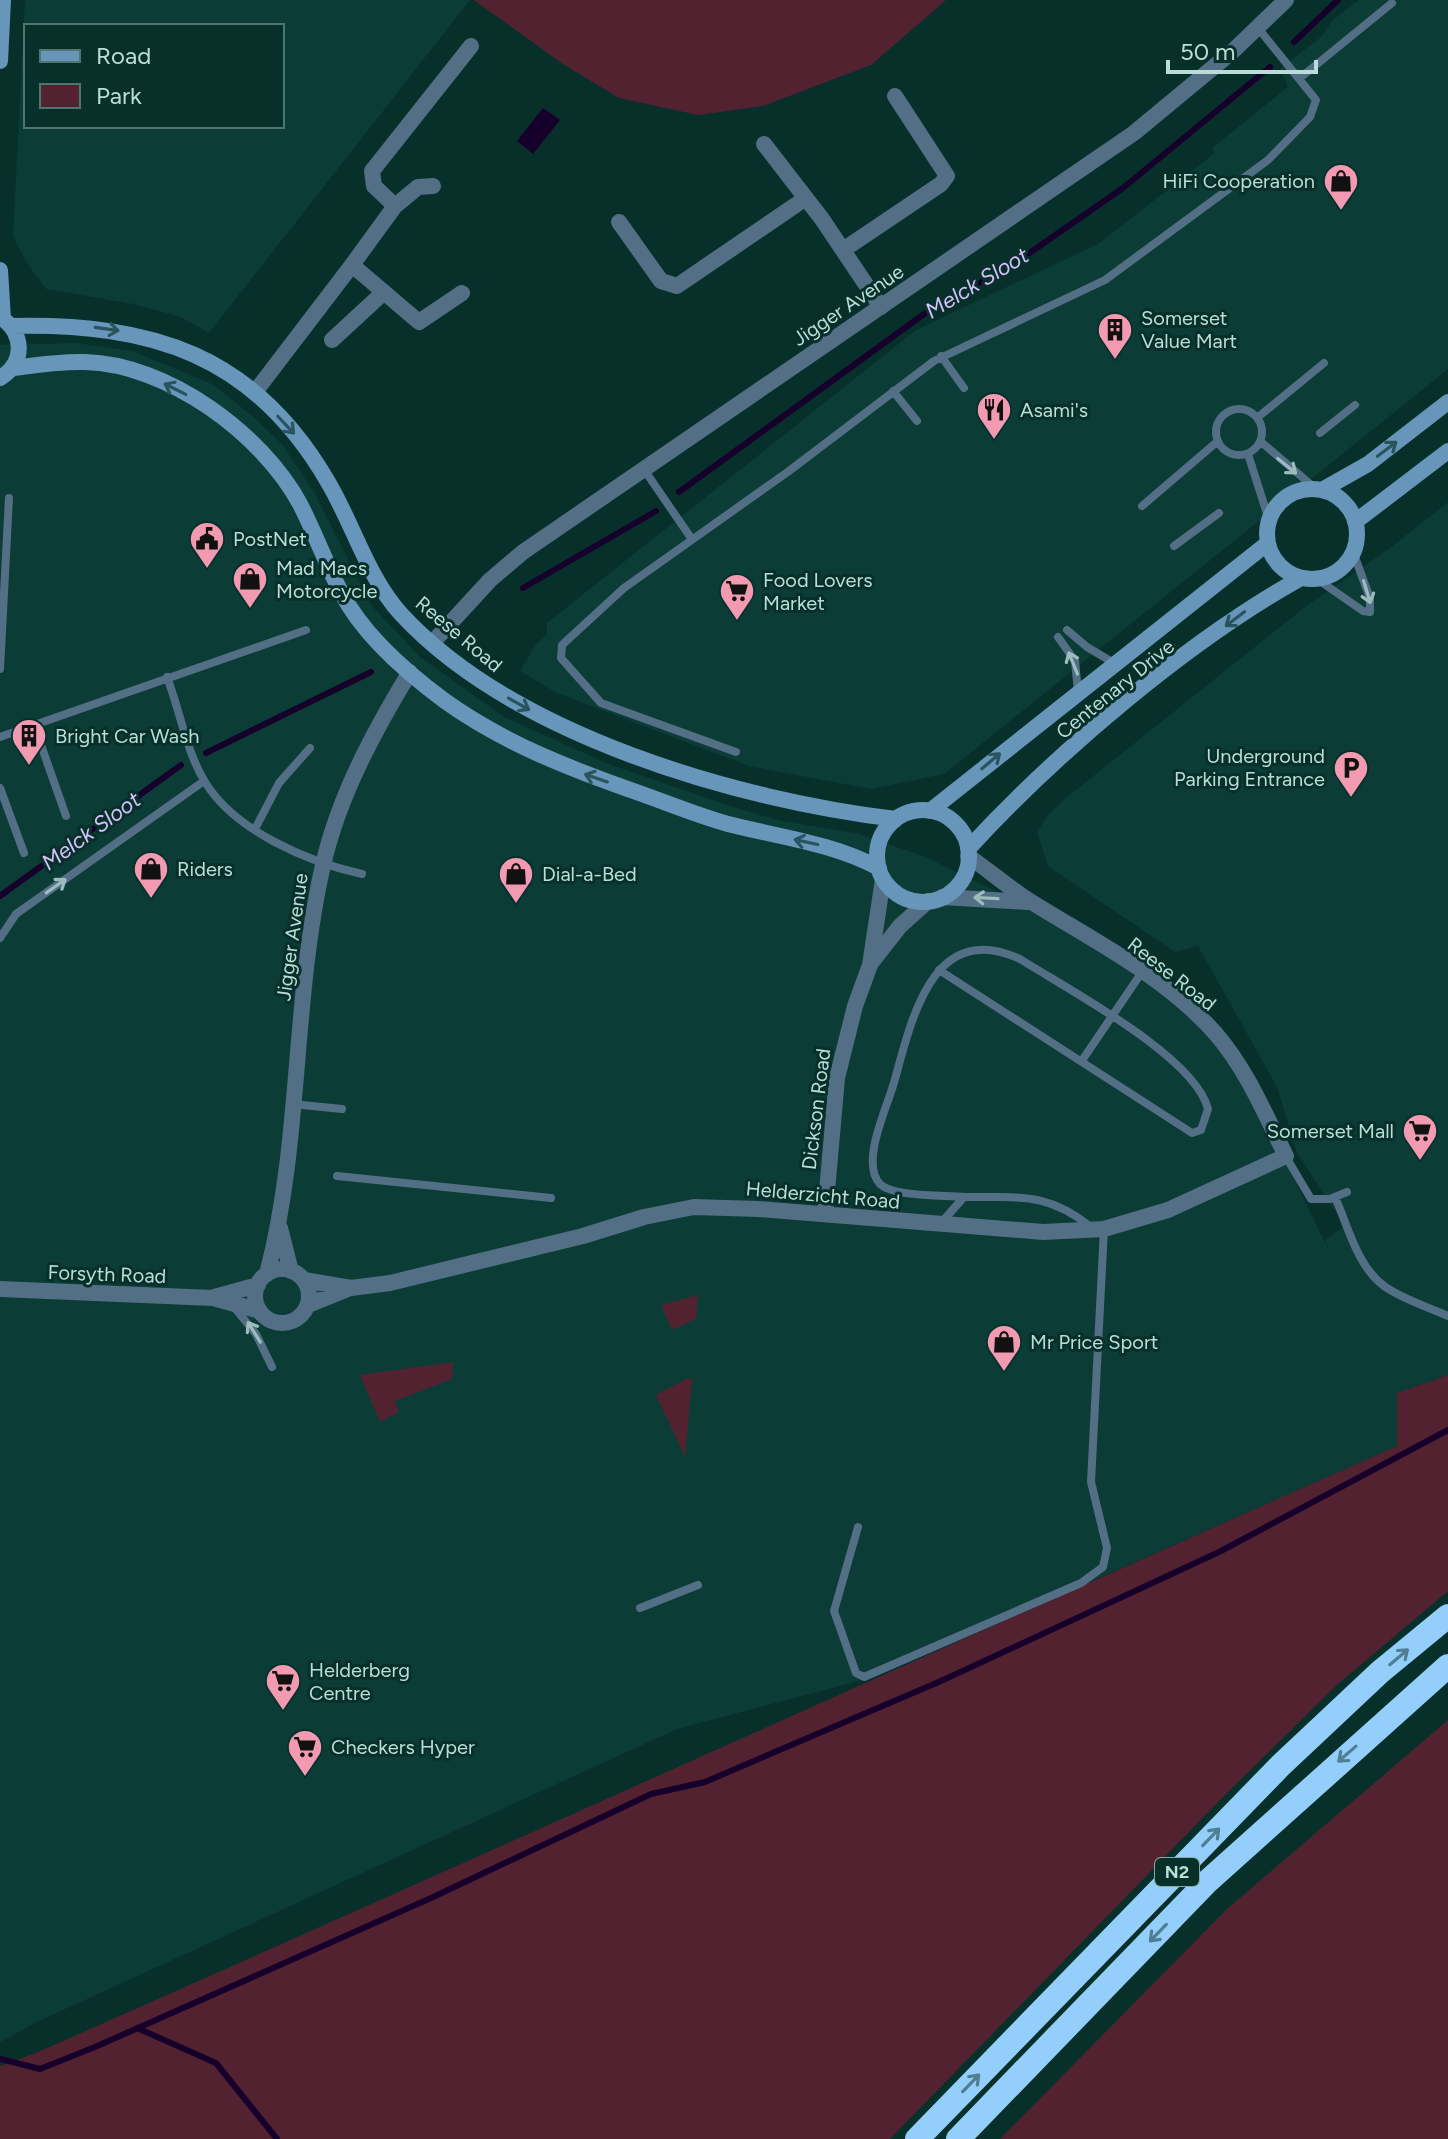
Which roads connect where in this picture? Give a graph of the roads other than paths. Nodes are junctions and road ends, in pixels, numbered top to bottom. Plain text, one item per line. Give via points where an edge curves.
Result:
1 (3, 0) edge
2 (1286, 0) edge
3 (1392, 3) dead end
4 (1258, 28) junction
5 (471, 46) dead end
6 (0, 61) edge
7 (1300, 78) junction
8 (895, 96) dead end
9 (764, 144) dead end
10 (433, 186) dead end
11 (806, 198) junction
12 (395, 206) junction
13 (619, 222) dead end
14 (843, 250) junction
15 (352, 265) junction
16 (0, 270) edge
17 (384, 292) junction
18 (462, 293) dead end
19 (881, 307) junction
20 (5, 321) edge
21 (332, 340) dead end
22 (941, 356) junction
23 (1324, 363) dead end
24 (4, 377) edge
25 (964, 388) dead end
26 (893, 391) junction
27 (255, 392) junction
28 (1448, 402) edge
29 (1355, 405) dead end
30 (1257, 418) junction
31 (917, 421) dead end
32 (1320, 433) dead end
33 (1218, 441) junction
34 (1260, 441) junction
35 (1448, 451) edge
36 (1248, 454) junction
37 (643, 468) junction
38 (1319, 489) junction
39 (9, 498) dead end
40 (1142, 506) dead end
41 (1219, 513) dead end
42 (1269, 520) junction
43 (1355, 522) junction
44 (691, 538) junction
45 (1268, 543) junction
46 (1174, 546) dead end
47 (1353, 552) junction
48 (1309, 578) junction
49 (306, 630) dead end
50 (1067, 630) dead end
51 (1058, 637) dead end
52 (433, 642) junction
53 (1114, 663) junction
54 (0, 669) edge
55 (410, 672) junction
56 (167, 677) junction
57 (1078, 693) junction
58 (34, 725) junction
59 (0, 737) edge
60 (310, 748) dead end
61 (736, 752) dead end
62 (204, 781) junction
63 (0, 788) edge
64 (930, 811) junction
65 (66, 816) dead end
66 (896, 819) junction
67 (255, 829) junction
68 (24, 853) dead end
69 (968, 853) junction
70 (323, 862) junction
71 (881, 873) junction
72 (362, 874) dead end
73 (935, 899) junction
74 (1030, 902) junction
75 (0, 938) edge
76 (870, 965) junction
77 (939, 970) junction
78 (1142, 972) junction
79 (1111, 1017) junction
80 (1083, 1059) junction
81 (292, 1104) junction
82 (342, 1109) dead end
83 (1286, 1156) junction
84 (337, 1176) dead end
85 (1347, 1192) dead end
86 (964, 1197) junction
87 (1335, 1197) junction
88 (551, 1198) dead end
89 (825, 1214) junction
90 (940, 1225) junction
91 (280, 1226) junction
92 (1099, 1230) junction
93 (297, 1276) junction
94 (262, 1280) junction
95 (351, 1288) junction
96 (0, 1289) edge
97 (221, 1300) junction
98 (308, 1305) junction
99 (260, 1311) junction
100 (1448, 1316) edge
101 (272, 1367) dead end
102 (858, 1527) dead end
103 (698, 1585) dead end
104 (640, 1608) dead end
105 (1448, 1616) edge
106 (1448, 1666) edge
107 (917, 2139) edge
108 (958, 2139) edge

1 - 6 street
2 - 4 street, Jigger Avenue
3 - 7 lane
4 - 7 lane
4 - 19 street, Jigger Avenue via 1134,133
5 - 12 street via 372,171 374,186
7 - 22 lane via 1314,95 1313,111 1261,166 1098,285
8 - 14 street via 947,176
9 - 11 street
10 - 12 street via 418,187
11 - 13 street via 677,286 661,281
11 - 14 street
12 - 15 street
14 - 19 street
15 - 17 street
15 - 27 street
16 - 20 street
17 - 18 street via 419,322
17 - 21 street
19 - 37 street, Jigger Avenue
20 - 24 street via 19,346
20 -> 27 street, Reese Road via 146,336 229,372
22 - 25 lane
22 - 26 lane
23 - 30 lane
55 -> 24 street via 377,641 342,595 299,502 268,458 240,431 192,397 129,370 88,362
26 - 31 lane
26 - 44 lane
27 -> 52 street, Reese Road via 292,430 328,481 380,585
38 -> 28 street via 1368,464
29 - 32 lane
30 - 33 lane via 1240,409 1226,414 1217,426
30 - 34 lane
33 - 36 lane via 1230,454
33 - 40 lane
34 - 36 lane
34 -> 38 lane
35 - 43 street
36 - 42 lane
37 - 44 lane
37 - 52 street, Jigger Avenue via 523,552
38 - 42 street via 1285,498
38 - 43 street via 1341,499
39 - 54 lane
41 - 46 lane
42 - 45 street
43 - 47 street
44 - 61 lane via 624,588 564,642 559,654 601,703
45 - 48 street via 1279,565
45 - 53 street, Centenary Drive
47 - 48 street via 1339,570
47 -> 48 lane via 1370,612
48 -> 69 street, Centenary Drive via 1258,602 1138,694 1017,797
49 - 56 lane
50 - 53 lane
57 -> 51 lane via 1075,661
52 -> 66 street, Reese Road via 503,694 610,746 783,802
53 - 57 street, Centenary Drive
55 - 70 street, Jigger Avenue via 355,771
71 -> 55 street via 837,849 723,822 571,769 502,737
56 - 58 lane
56 - 62 lane
64 -> 57 street, Centenary Drive
58 - 59 lane
58 - 65 lane
60 - 67 lane via 279,783
62 - 67 lane
75 -> 62 lane via 16,914
63 - 68 lane
64 - 66 street
64 - 69 street via 958,827
66 - 71 street via 880,841
67 - 70 lane
69 - 73 street via 961,881
69 - 74 street, Reese Road
70 - 72 lane
70 - 81 street, Jigger Avenue
71 - 73 street via 902,897
71 - 76 street, Dickson Road
74 -> 73 street, Reese Road
73 - 76 street, Dickson Road via 900,926
74 - 78 street, Reese Road
76 - 89 street, Dickson Road via 837,1078
77 - 79 lane via 971,950 1001,952
77 - 80 lane
77 - 86 lane via 908,1029 875,1137 874,1171 878,1182 892,1191
78 - 79 lane
78 - 83 street, Reese Road via 1190,1009 1231,1054
79 - 80 lane
79 - 80 lane via 1193,1080 1208,1109 1201,1130 1186,1130
81 - 82 lane
81 - 91 street, Jigger Avenue
83 - 87 lane, Reese Road via 1311,1199
83 - 92 street, Helderzicht Road via 1168,1210
84 - 88 lane
85 - 87 lane
86 - 90 lane
86 - 92 lane via 1052,1202
87 - 100 lane via 1373,1275 1385,1287
89 - 90 street, Helderzicht Road
89 - 95 street, Helderzicht Road via 727,1207 665,1212 437,1274
90 - 92 street, Helderzicht Road
91 - 93 street, Jigger Avenue
91 - 94 street, Jigger Avenue
92 - 102 lane via 1091,1456 1093,1498 1107,1548 1099,1571 864,1677 856,1673 834,1611
93 - 94 street via 281,1269
93 - 95 street, Helderzicht Road
93 - 98 street via 309,1292
94 - 97 street, Forsyth Road
94 - 99 street via 256,1298
95 - 98 street, Helderzicht Road
96 - 97 street, Forsyth Road
97 - 99 street, Forsyth Road
101 -> 97 lane via 256,1334
98 - 99 street via 286,1323 273,1322
103 - 104 lane
107 -> 105 highway, N2 via 1281,1765
106 -> 108 highway, N2 via 1208,1881

